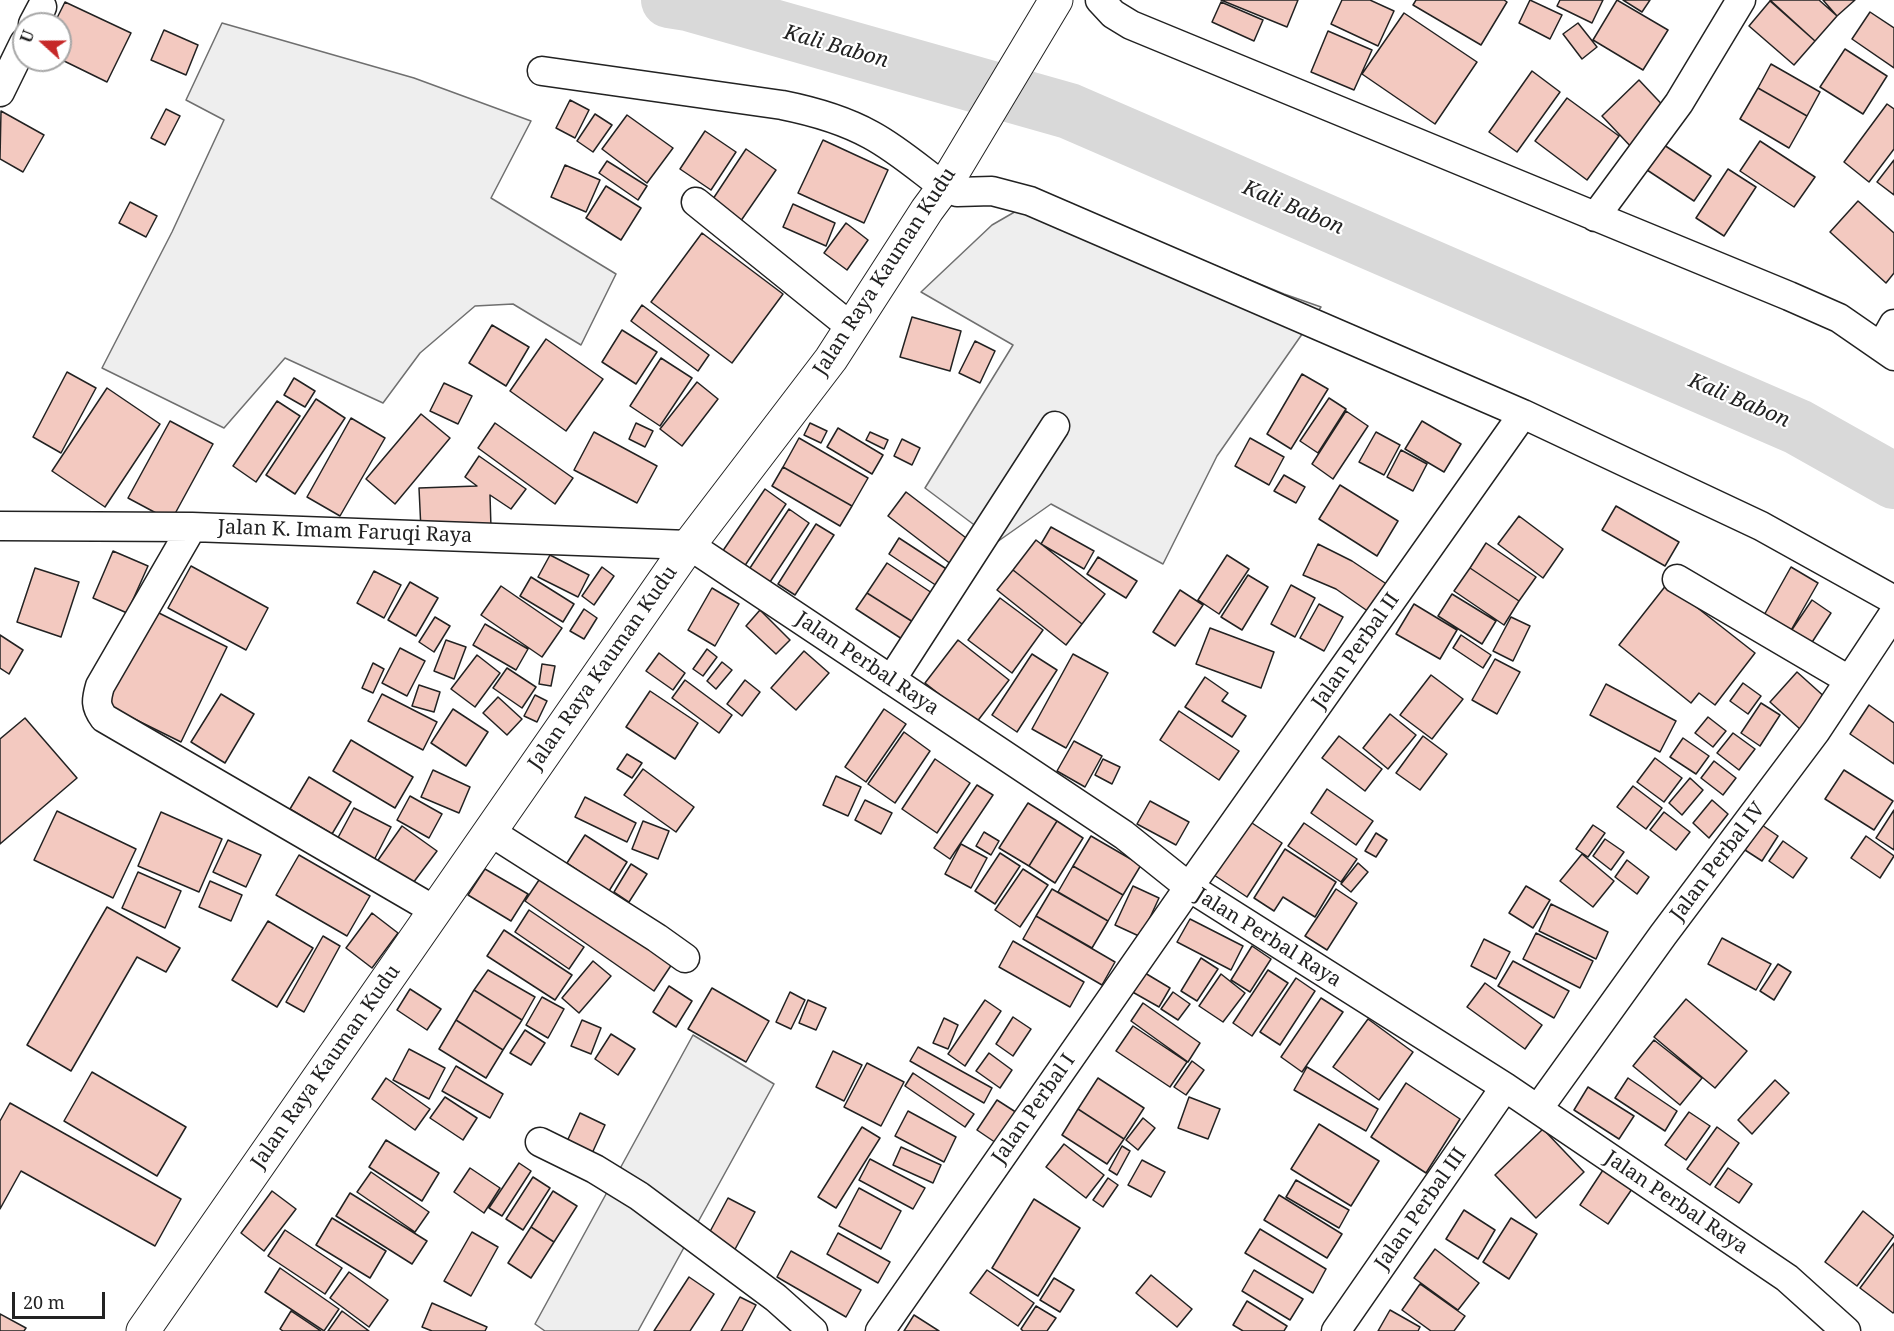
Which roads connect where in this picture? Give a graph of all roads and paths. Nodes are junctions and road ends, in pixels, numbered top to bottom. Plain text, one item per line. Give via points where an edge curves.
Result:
1 (1100, 0) edge
2 (1741, 0) edge
3 (1054, 2) edge
4 (12, 68) edge
5 (542, 71) dead end
6 (0, 92) edge
7 (946, 183) junction
8 (696, 202) dead end
9 (1595, 217) junction
10 (851, 327) junction
11 (1890, 342) edge
12 (1523, 414) junction
13 (1055, 426) dead end
14 (0, 526) edge
15 (192, 527) junction
16 (689, 545) junction
17 (1677, 579) dead end
18 (1894, 600) edge
19 (1894, 613) edge
20 (891, 680) junction
21 (1850, 680) junction
22 (489, 831) junction
23 (1189, 887) junction
24 (434, 910) junction
25 (684, 958) dead end
26 (1505, 1088) junction
27 (1538, 1109) junction
28 (540, 1142) dead end
29 (143, 1331) edge
30 (813, 1331) edge
31 (880, 1331) edge
32 (1336, 1331) edge
33 (1846, 1331) edge

1 - 9 street via 1131,25
2 - 9 street via 1679,103
3 - 7 street, Jalan Raya Kauman Kudu
4 - 6 street
5 - 7 street via 809,111 871,135
7 - 10 street, Jalan Raya Kauman Kudu
7 - 12 street via 957,192 992,191 1030,201
8 - 10 street
9 - 11 street
10 - 16 street, Jalan Raya Kauman Kudu
12 - 18 street via 1761,526
12 - 23 street, Jalan Perbal II
13 - 20 street
14 - 15 street, Jalan K. Imam Faruqi Raya
15 - 16 street, Jalan K. Imam Faruqi Raya
15 - 24 street via 100,686 96,701 99,711 104,718
16 - 20 street, Jalan Perbal Raya
16 - 22 street, Jalan Raya Kauman Kudu
17 - 21 street
19 - 21 street, Jalan Perbal IV
20 - 23 street, Jalan Perbal Raya via 1124,835
21 - 27 street, Jalan Perbal IV
22 - 24 street, Jalan Raya Kauman Kudu
22 - 25 street
23 - 26 street, Jalan Perbal Raya
23 - 31 street, Jalan Perbal I
24 - 29 street, Jalan Raya Kauman Kudu
26 - 27 street, Jalan Perbal Raya
26 - 32 street, Jalan Perbal III
27 - 33 street, Jalan Perbal Raya via 1787,1278
28 - 30 street via 639,1196 776,1298

